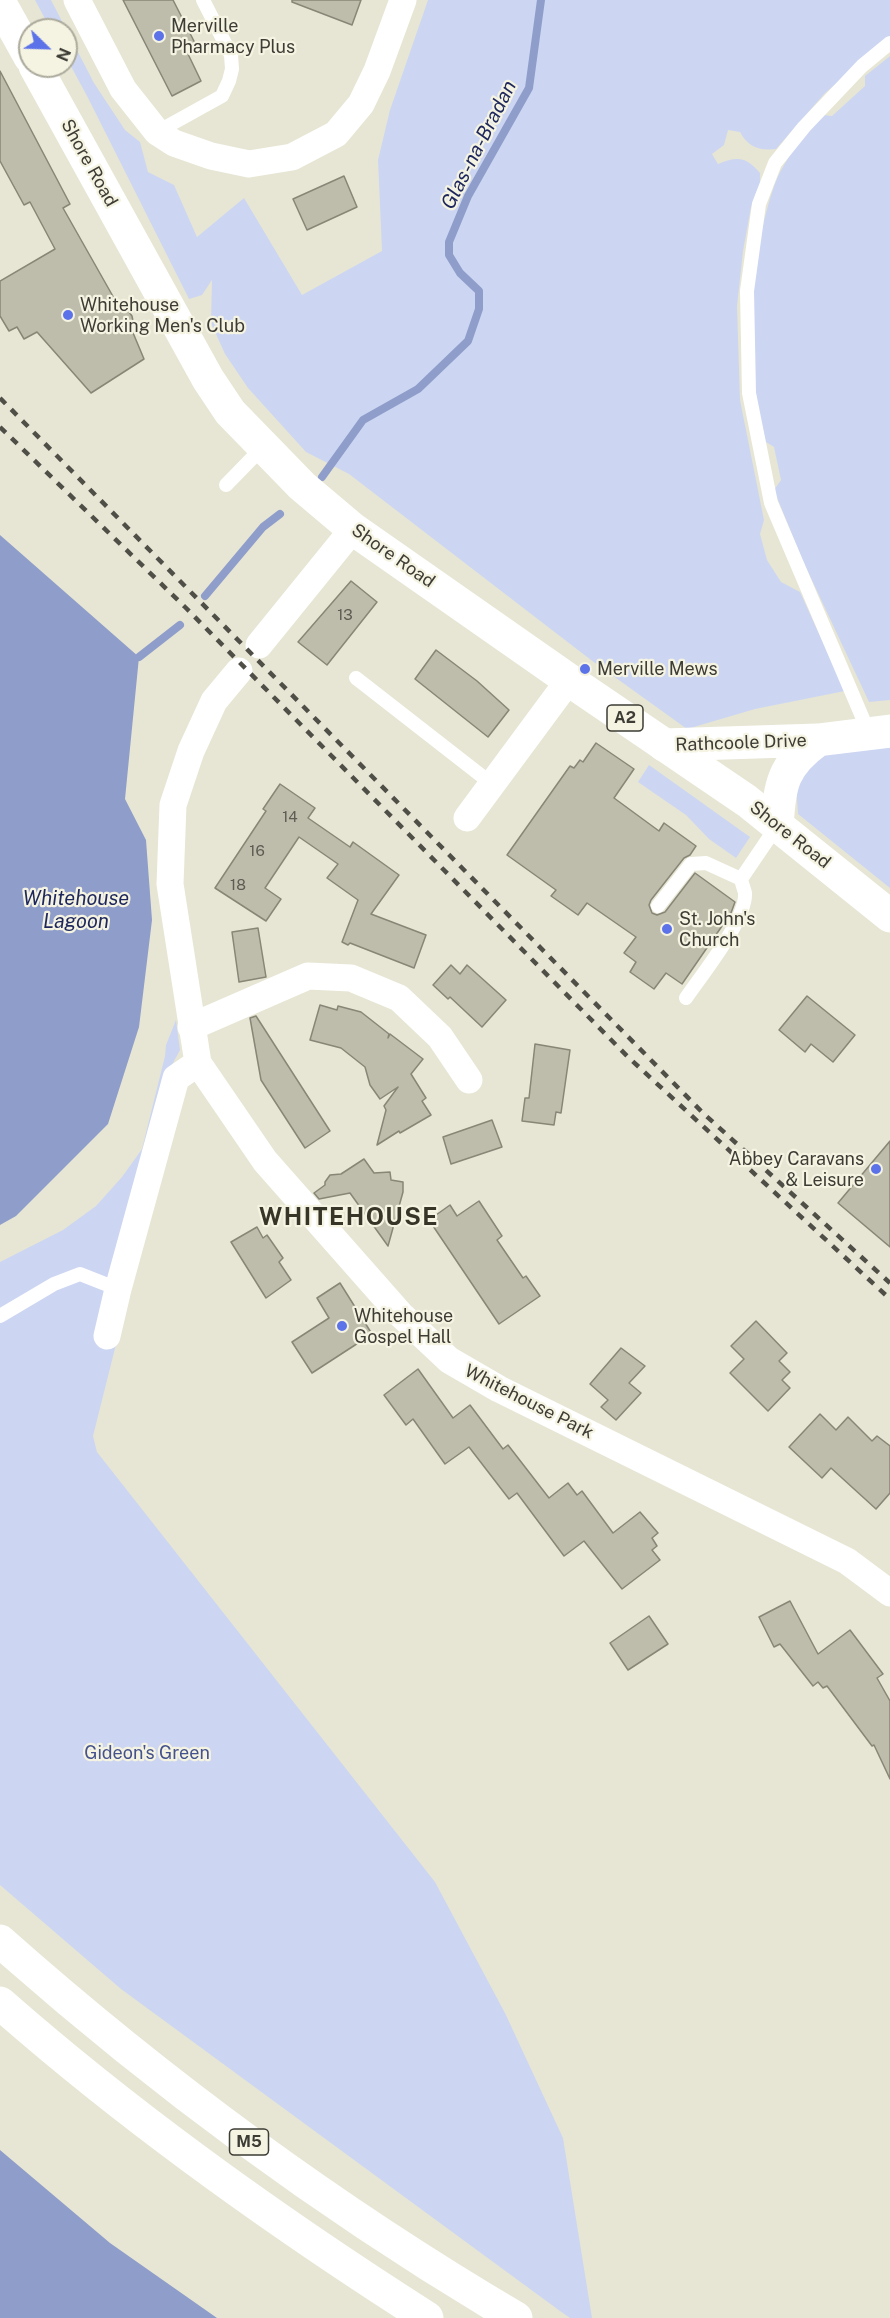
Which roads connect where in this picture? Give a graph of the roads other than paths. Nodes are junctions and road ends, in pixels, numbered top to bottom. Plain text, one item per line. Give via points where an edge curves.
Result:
1 (77, 0) edge
2 (203, 0) edge
3 (403, 0) edge
4 (0, 3) edge
5 (18, 35) edge
6 (890, 43) edge
7 (42, 78) edge
8 (157, 132) junction
9 (264, 446) junction
10 (226, 485) dead end
11 (353, 529) junction
12 (259, 645) dead end
13 (239, 671) dead end
14 (356, 678) dead end
15 (569, 680) junction
16 (879, 732) edge
17 (818, 741) junction
18 (664, 745) junction
19 (492, 784) junction
20 (467, 818) dead end
21 (777, 826) junction
22 (741, 879) junction
23 (658, 906) dead end
24 (890, 916) edge
25 (686, 998) dead end
26 (192, 1027) junction
27 (198, 1063) junction
28 (469, 1080) dead end
29 (118, 1289) junction
30 (0, 1316) edge
31 (107, 1336) dead end
32 (890, 1593) edge
33 (0, 1941) edge
34 (0, 2003) edge
35 (427, 2318) edge
36 (516, 2318) edge

1 - 8 street via 123,89
2 - 8 lane via 231,55 229,81 222,96
3 - 8 street via 361,104 336,134 292,157 249,164 211,156
4 - 5 main road
6 - 16 lane via 862,66 775,163 759,204 747,291 749,393 771,503
7 - 9 main road, Shore Road / A2 via 208,379 230,412
9 - 10 lane
9 - 11 main road, Shore Road / A2 via 307,491
11 - 12 street
11 - 15 main road, Shore Road / A2
13 - 26 street via 214,701 191,751 173,806 170,884
14 - 19 lane
15 - 18 main road, Shore Road / A2
15 - 19 street
16 - 17 main road, Rathcoole Drive
17 - 18 main road, Rathcoole Drive
17 - 21 main road, Rathcoole Drive via 790,765 780,795
18 - 21 main road, Shore Road / A2
19 - 20 street
21 - 22 lane
21 - 24 main road, Shore Road / A2
22 - 23 lane via 706,863 691,864
22 - 25 lane via 745,894 741,911
26 - 27 street
26 - 28 street via 308,976 351,978 399,998 440,1037
27 - 29 street via 176,1078
27 - 32 street, Whitehouse Park via 264,1161 400,1314 449,1360 499,1389 847,1561
29 - 30 lane via 80,1274 54,1284
29 - 31 street
33 - 36 main road, M5 via 246,2140
34 - 35 main road, M5 via 150,2125 254,2202

